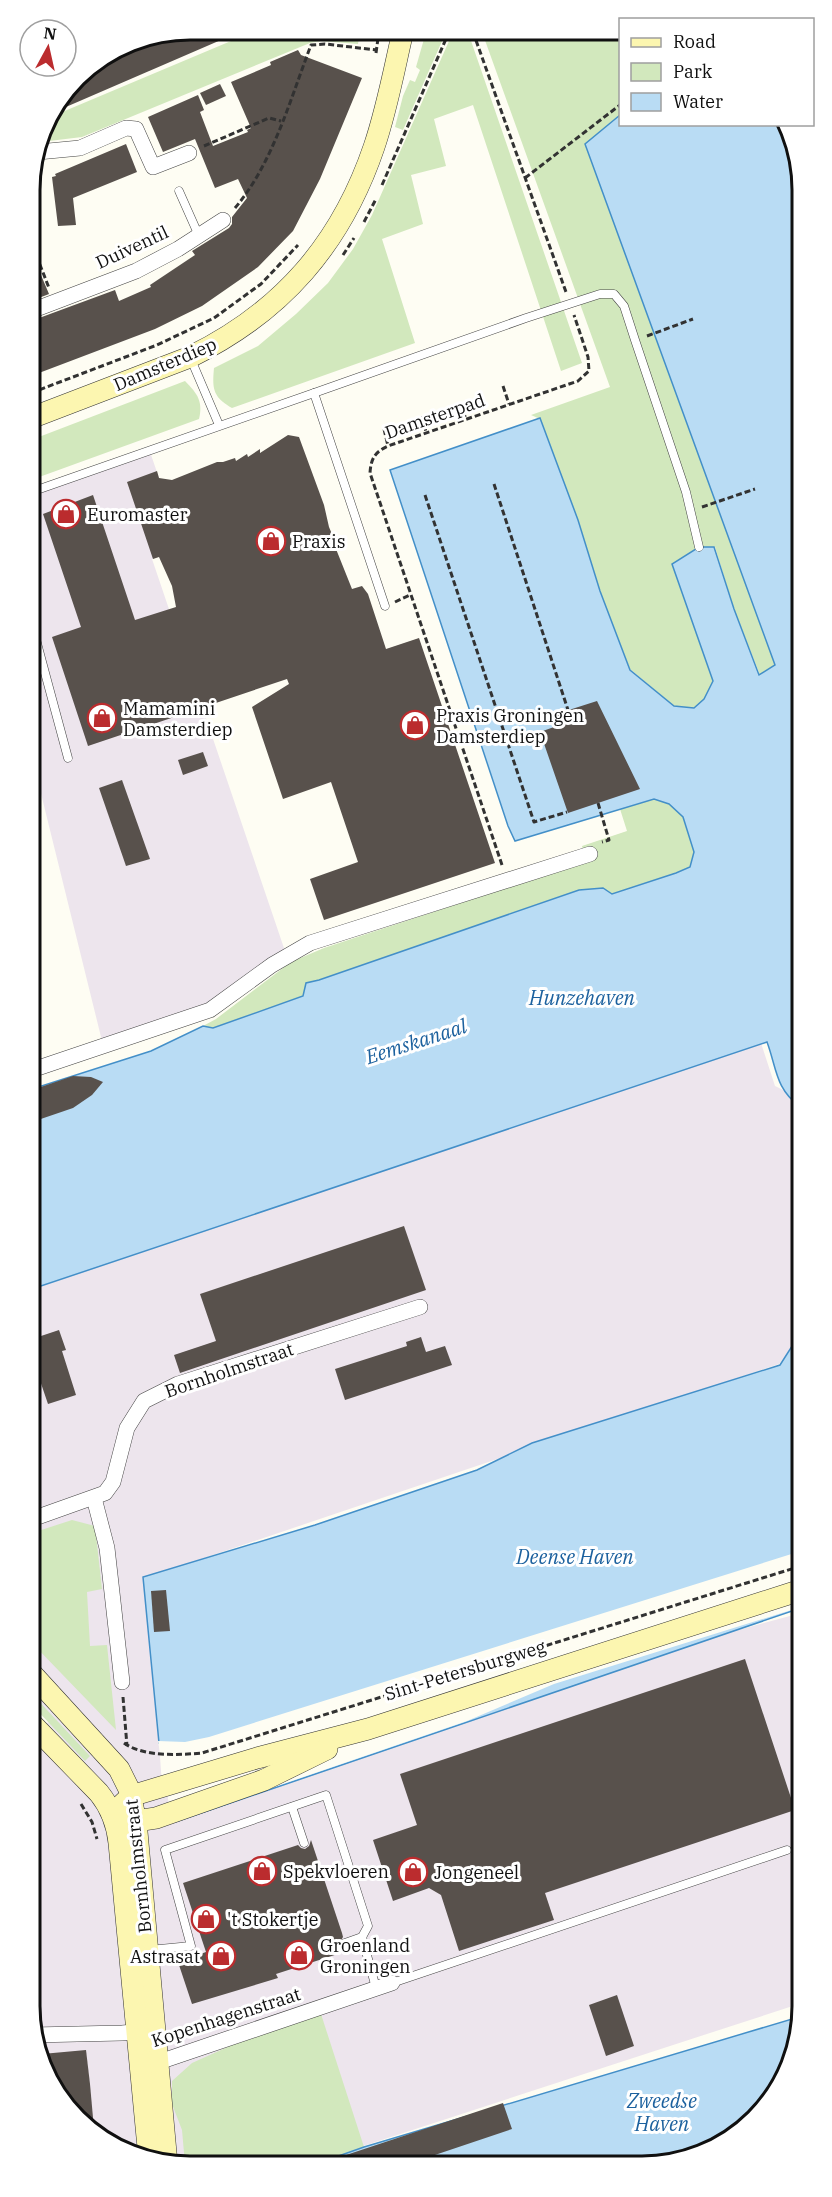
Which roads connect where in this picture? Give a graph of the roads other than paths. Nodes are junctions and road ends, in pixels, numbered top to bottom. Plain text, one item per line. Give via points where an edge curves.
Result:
1 (401, 41) edge
2 (46, 151) edge
3 (189, 153) road end
4 (179, 191) dead end
5 (223, 220) road end
6 (199, 236) junction
7 (41, 307) edge
8 (190, 357) junction
9 (314, 393) junction
10 (41, 414) edge
11 (219, 425) junction
12 (41, 488) edge
13 (699, 547) dead end
14 (385, 606) dead end
15 (41, 657) edge
16 (68, 758) dead end
17 (590, 854) road end
18 (41, 1067) edge
19 (420, 1307) dead end
20 (94, 1498) junction
21 (40, 1516) edge
22 (791, 1593) edge
23 (122, 1682) road end
24 (40, 1683) edge
25 (368, 1729) junction
26 (40, 1732) edge
27 (131, 1796) junction
28 (292, 1807) junction
29 (112, 1814) junction
30 (136, 1821) junction
31 (303, 1843) dead end
32 (787, 1850) dead end
33 (362, 1937) junction
34 (345, 1942) dead end
35 (138, 1951) junction
36 (392, 1983) joint
37 (376, 1988) junction
38 (145, 2031) junction
39 (43, 2035) edge
40 (148, 2062) junction
41 (149, 2151) edge
42 (165, 2154) edge

1 - 8 street, Damsterdiep via 374,146 357,191 332,236 277,300 236,332
2 - 3 street via 80,148 126,128 136,129 153,167
4 - 6 lane
5 - 6 street, Duiventil
6 - 7 street, Duiventil via 136,271
8 - 10 street, Damsterdiep
8 - 11 lane
9 - 11 lane
9 - 13 lane via 570,303 614,294 624,306 686,492
9 - 14 lane
11 - 12 lane
15 - 16 lane
17 - 18 street via 310,943 210,1010
19 - 20 street, Bornholmstraat via 178,1384 144,1401 127,1428 113,1482 105,1493
20 - 21 street
20 - 23 street via 107,1548
22 - 25 street, Sint-Petersburgweg
24 - 27 street, Bornholmstraat via 113,1760
25 - 27 street, Sint-Petersburgweg
25 - 30 street, Sint-Petersburgweg via 264,1780
26 - 29 street, Bornholmstraat via 99,1793
27 - 29 street, Sint-Petersburgweg
27 - 30 street, Bornholmstraat
28 - 31 lane
28 - 33 lane via 326,1796 368,1926
28 - 35 lane via 165,1850 191,1946
29 - 30 street, Sint-Petersburgweg
29 - 35 street, Bornholmstraat
30 - 35 street, Bornholmstraat
32 - 36 lane
33 - 34 lane
33 - 37 lane
35 - 38 street, Bornholmstraat
36 - 37 street, Kopenhagenstraat
37 - 40 street, Kopenhagenstraat
38 - 39 street
38 - 40 street, Bornholmstraat
40 - 41 street, Bornholmstraat
40 - 42 street, Bornholmstraat

